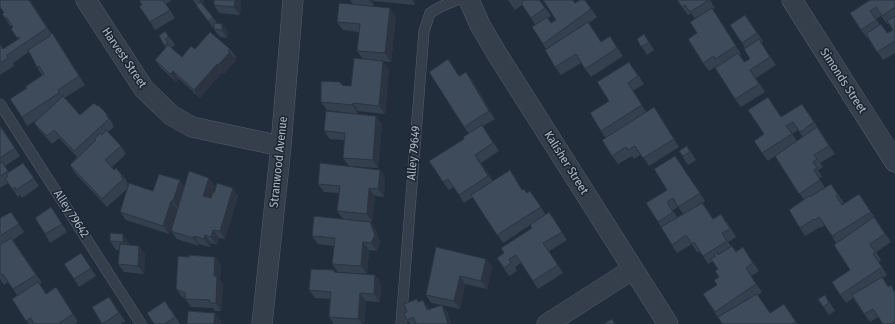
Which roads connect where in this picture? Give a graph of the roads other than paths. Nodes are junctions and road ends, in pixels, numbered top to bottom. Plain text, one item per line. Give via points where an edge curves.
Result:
1 (86, 0) edge
2 (293, 0) edge
3 (457, 0) edge
4 (469, 0) edge
5 (792, 0) edge
6 (0, 104) edge
7 (281, 146) junction
8 (895, 162) edge
9 (633, 269) junction
10 (141, 324) edge
11 (262, 324) edge
12 (401, 324) edge
13 (547, 324) edge
14 (668, 324) edge

1 - 7 street, Harvest Street via 144,89 171,114 192,126
2 - 7 street, Stranwood Avenue
3 - 12 lane, Alley 79649 via 430,13 424,31
4 - 9 street, Kalisher Street via 497,54
5 - 8 street, Simonds Street
6 - 10 lane, Alley 79642
7 - 11 street, Stranwood Avenue
9 - 13 street
9 - 14 street, Kalisher Street

